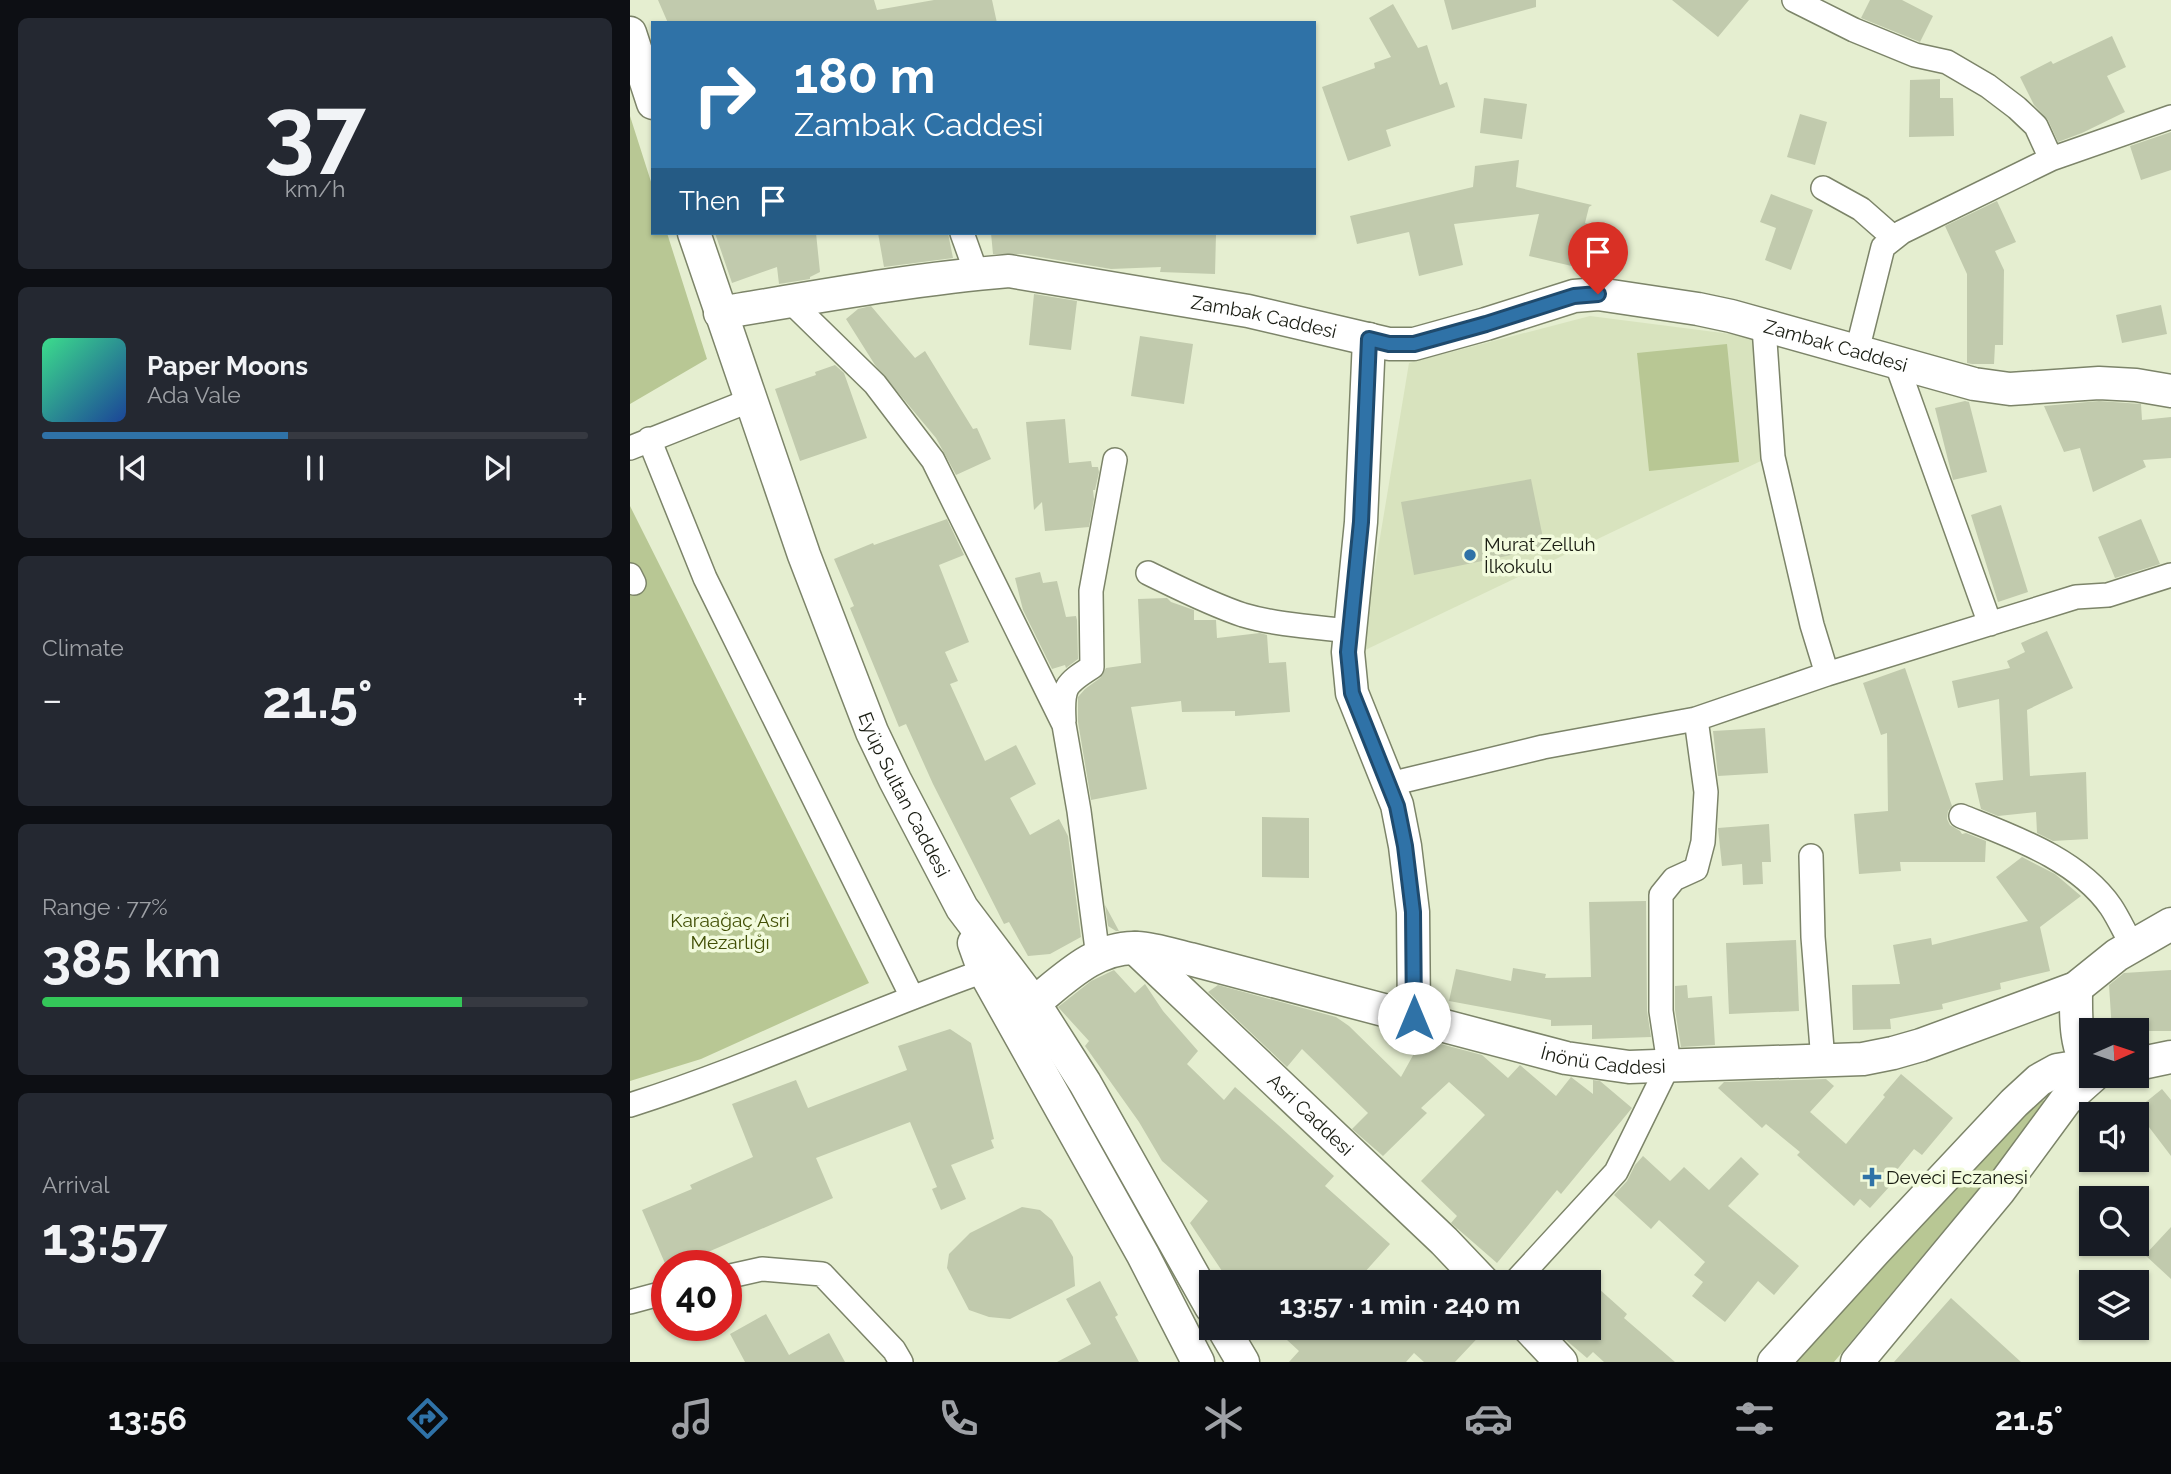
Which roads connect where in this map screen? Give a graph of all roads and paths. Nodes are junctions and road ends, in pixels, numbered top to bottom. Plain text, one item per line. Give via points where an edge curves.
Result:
1 (1794, 0) edge
2 (630, 33) edge
3 (651, 97) edge
4 (2171, 117) edge
5 (2051, 159) junction
6 (1823, 188) dead end
7 (695, 235) edge
8 (963, 235) edge
9 (1894, 238) junction
10 (976, 272) junction
11 (790, 301) junction
12 (720, 313) junction
13 (1764, 327) junction
14 (1369, 339) junction
15 (1857, 351) junction
16 (1896, 362) junction
17 (2171, 391) edge
18 (751, 400) junction
19 (640, 444) edge
20 (1115, 460) dead end
21 (1148, 573) dead end
22 (2171, 575) edge
23 (1990, 624) junction
24 (1350, 631) junction
25 (1827, 674) junction
26 (1696, 719) junction
27 (1064, 725) junction
28 (1390, 785) junction
29 (1961, 816) dead end
30 (1811, 856) dead end
31 (962, 908) junction
32 (2171, 924) edge
33 (2132, 945) junction
34 (1135, 948) junction
35 (1098, 957) junction
36 (984, 971) junction
37 (2076, 988) junction
38 (912, 997) junction
39 (1034, 1003) junction
40 (1414, 1018) junction
41 (2079, 1036) edge
42 (2171, 1057) edge
43 (1823, 1061) junction
44 (2149, 1062) edge
45 (1670, 1064) junction
46 (2079, 1070) edge
47 (2079, 1084) edge
48 (630, 1105) edge
49 (1471, 1270) edge
50 (1526, 1270) edge
51 (742, 1273) edge
52 (1199, 1286) edge
53 (651, 1296) edge
54 (630, 1302) edge
55 (1230, 1340) edge
56 (1540, 1340) edge
57 (901, 1362) edge
58 (1198, 1362) edge
59 (1243, 1362) edge
60 (1561, 1362) edge
61 (1774, 1362) edge
62 (1857, 1362) edge

1 - 5 street via 1903,50 1947,62 1988,86 2036,126
2 - 3 street
4 - 5 street
5 - 9 street
6 - 9 street via 1861,209
7 - 12 street, Eyüp Sultan Caddesi
8 - 10 street
9 - 15 street via 1884,247
10 - 11 street, Zambak Caddesi
10 - 14 street, Zambak Caddesi via 1054,276 1248,311
11 - 12 street, Zambak Caddesi
11 - 27 street via 875,384 933,460
12 - 18 street, Eyüp Sultan Caddesi
13 - 14 street, Zambak Caddesi via 1698,309 1598,294 1574,296 1414,344
13 - 15 street, Zambak Caddesi
13 - 25 street via 1773,457
14 - 24 street via 1361,522
15 - 16 street, Zambak Caddesi
16 - 17 street, Zambak Caddesi via 2010,389 2099,383
16 - 23 street
18 - 19 street
18 - 31 street, Eyüp Sultan Caddesi via 872,732
19 - 38 street
20 - 27 street via 1091,591 1092,667 1068,682 1062,701
21 - 24 street via 1245,615
22 - 23 street via 2108,595 2076,597
23 - 25 street
24 - 28 street via 1352,693
25 - 26 street
26 - 28 street via 1543,747
26 - 45 street via 1706,792 1703,842 1696,869 1674,878 1661,895 1661,1011
27 - 35 street
28 - 40 street via 1405,846 1413,912
29 - 33 street via 2072,867 2110,905
30 - 43 street
31 - 36 street
31 - 39 street, Eyüp Sultan Caddesi
32 - 33 street, İnönü Caddesi
33 - 37 street, İnönü Caddesi
34 - 35 street, İnönü Caddesi
34 - 40 street, İnönü Caddesi
34 - 49 street, Asri Caddesi
35 - 39 street, İnönü Caddesi
36 - 38 street
36 - 58 street
37 - 41 street
37 - 43 street, İnönü Caddesi via 1912,1048 1863,1059
38 - 48 street via 722,1074
39 - 52 street, Eyüp Sultan Caddesi via 1085,1083
40 - 45 street, İnönü Caddesi via 1566,1058 1629,1067
42 - 44 street
43 - 45 street, İnönü Caddesi
45 - 50 street via 1616,1172
46 - 61 street via 2057,1070 2014,1103
47 - 62 street via 1999,1191
51 - 57 street via 762,1269 822,1275
53 - 54 street
55 - 59 street
56 - 60 street

